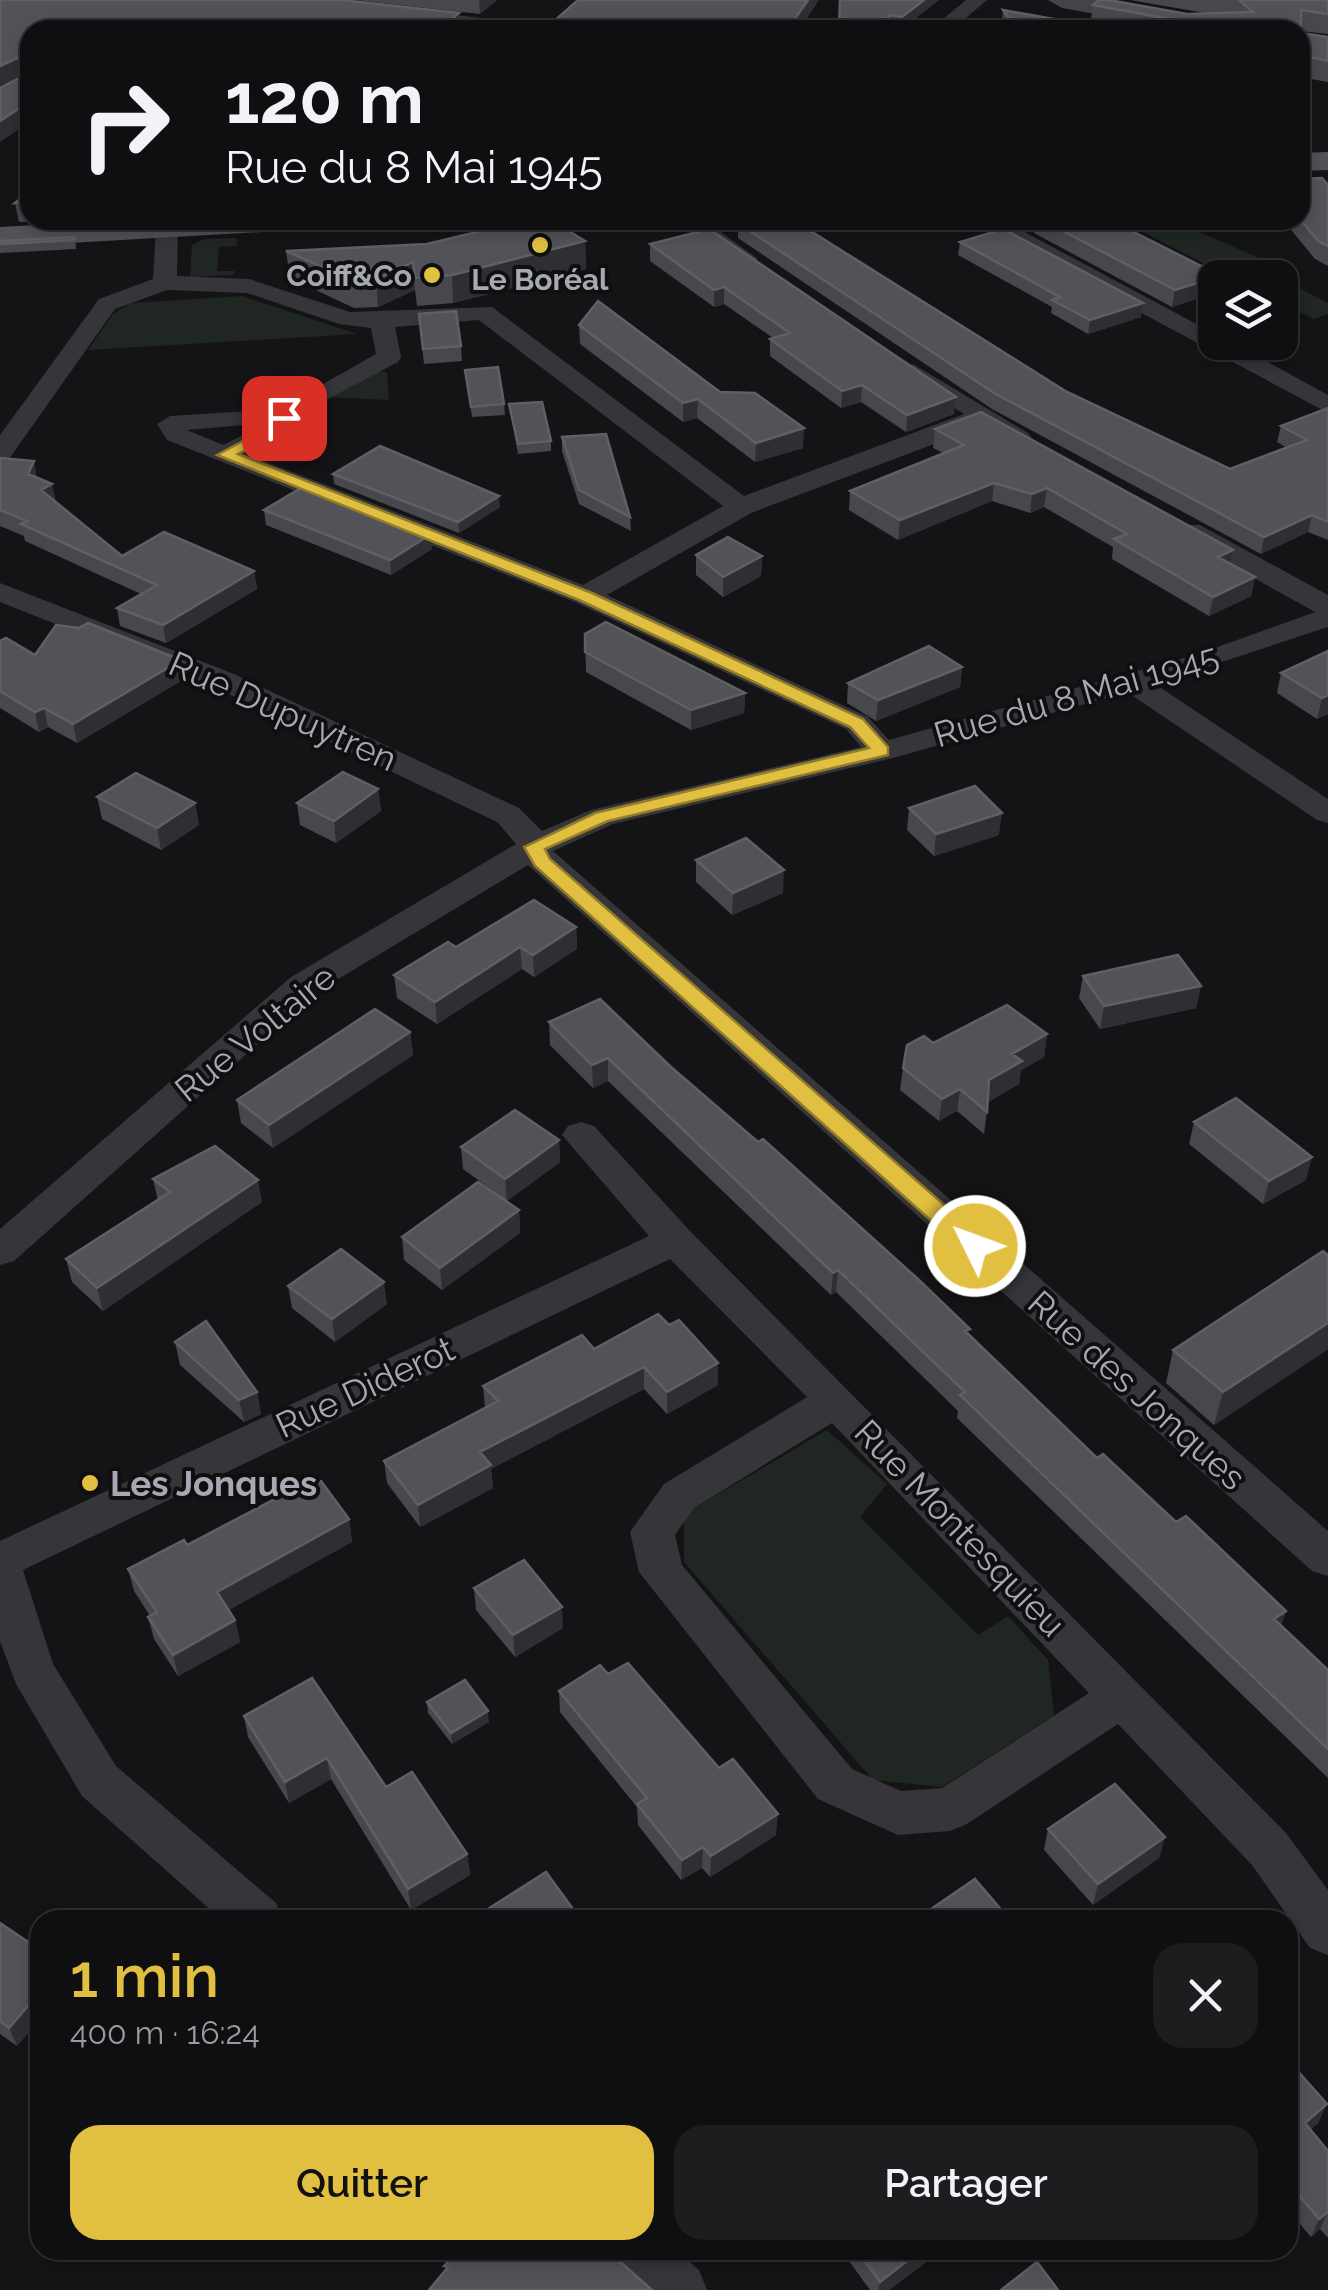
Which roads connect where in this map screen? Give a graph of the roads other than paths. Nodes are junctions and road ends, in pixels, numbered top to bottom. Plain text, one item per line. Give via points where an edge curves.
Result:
1 (978, 0) edge
2 (1062, 0) edge
3 (386, 13) edge
4 (447, 20) edge
5 (953, 20) edge
6 (1177, 20) edge
7 (111, 230) edge
8 (167, 230) edge
9 (705, 230) edge
10 (1007, 230) edge
11 (0, 236) edge
12 (771, 275) edge
13 (164, 283) junction
14 (382, 322) junction
15 (884, 352) edge
16 (1328, 404) edge
17 (980, 417) junction
18 (284, 418) junction
19 (0, 453) edge
20 (1050, 454) edge
21 (224, 455) junction
22 (740, 507) junction
23 (1170, 520) edge
24 (0, 592) edge
25 (586, 596) junction
26 (1328, 606) edge
27 (1328, 617) edge
28 (1129, 680) junction
29 (882, 751) junction
30 (1328, 813) edge
31 (508, 815) joint
32 (534, 847) junction
33 (581, 1135) dead end
34 (675, 1240) junction
35 (0, 1251) edge
36 (836, 1400) junction
37 (1328, 1558) edge
38 (0, 1564) edge
39 (1122, 1697) junction
40 (247, 1910) edge
41 (1328, 1931) edge
42 (644, 2260) edge
43 (678, 2290) edge

1 - 5 street
2 - 6 street
3 - 4 street
7 - 11 main road
8 - 13 street
9 - 12 street
10 - 16 street
13 - 14 street via 249,286 346,319
13 - 19 street via 107,304
14 - 18 street via 389,357
14 - 22 street via 484,312
15 - 17 street
17 - 20 street
17 - 22 street
18 - 21 street via 284,425
18 - 21 street via 170,424 176,435
21 - 25 street
22 - 25 street
23 - 26 street
24 - 31 street, Rue Dupuytren via 223,680
25 - 29 street via 857,723
27 - 28 street, Rue du 8 Mai 1945
28 - 29 street, Rue du 8 Mai 1945
28 - 30 street
29 - 32 street, Rue du 8 Mai 1945 via 602,817
31 - 32 street, Rue des Jonques
32 - 35 street, Rue Voltaire via 303,986
32 - 37 street, Rue des Jonques via 542,862
33 - 34 street, Rue Montesquieu
34 - 36 street, Rue Montesquieu
34 - 38 street, Rue Diderot
36 - 39 street, Rue Montesquieu
36 - 39 street via 679,1496 652,1532 662,1572 834,1784 898,1813 950,1808
38 - 40 street via 32,1670 99,1780
39 - 41 street, Rue Montesquieu via 1269,1849
42 - 43 street

